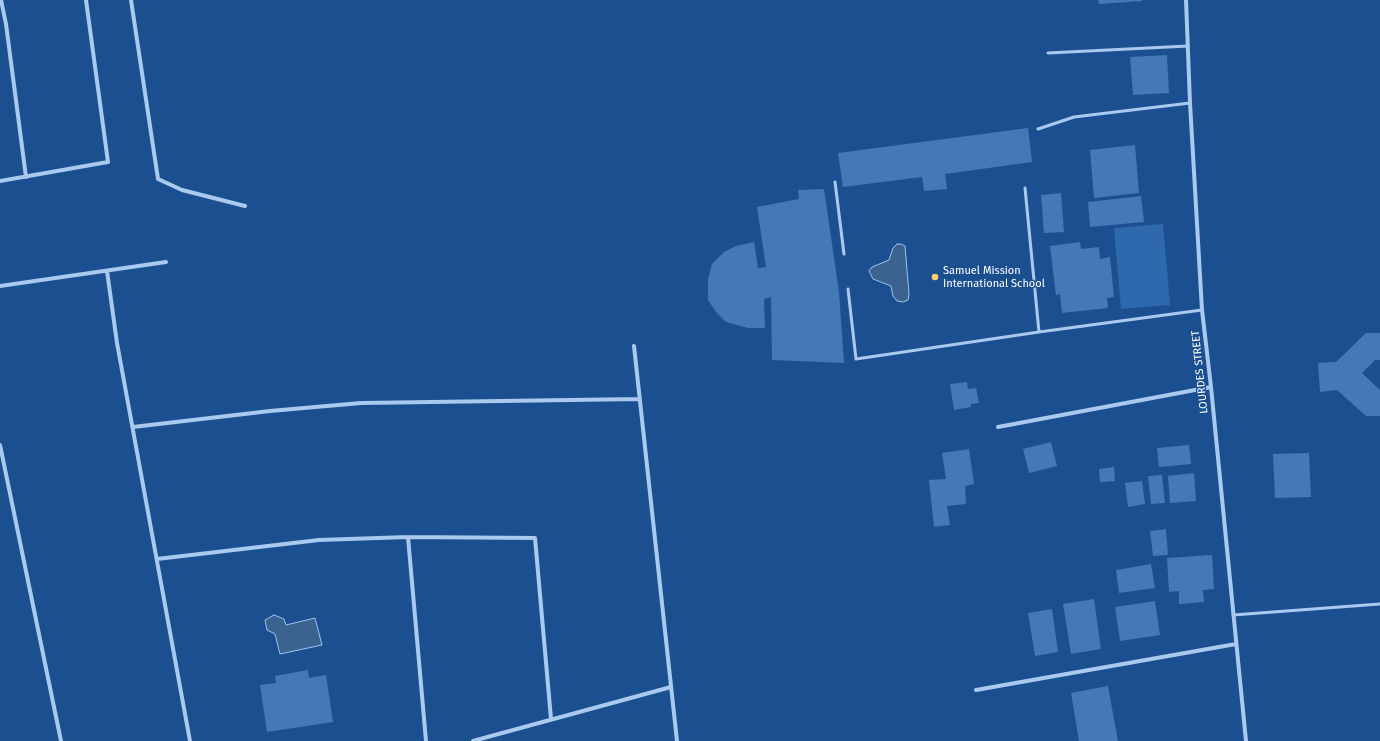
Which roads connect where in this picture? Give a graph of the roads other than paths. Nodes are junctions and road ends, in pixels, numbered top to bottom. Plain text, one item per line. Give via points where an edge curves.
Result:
1 (2, 0) edge
2 (86, 0) edge
3 (131, 0) edge
4 (1186, 0) edge
5 (1188, 46) junction
6 (1048, 53) dead end
7 (1190, 103) junction
8 (1038, 129) dead end
9 (26, 177) junction
10 (0, 181) edge
11 (835, 182) dead end
12 (1026, 188) dead end
13 (245, 206) dead end
14 (844, 254) dead end
15 (166, 262) dead end
16 (107, 271) junction
17 (0, 286) edge
18 (848, 289) dead end
19 (1202, 310) junction
20 (1039, 332) junction
21 (634, 346) dead end
22 (1211, 387) junction
23 (640, 399) junction
24 (133, 427) junction
25 (998, 427) dead end
26 (0, 445) edge
27 (408, 537) junction
28 (157, 559) junction
29 (1380, 604) edge
30 (1233, 615) junction
31 (1236, 644) junction
32 (671, 687) junction
33 (976, 690) dead end
34 (551, 719) junction
35 (61, 741) edge
36 (190, 741) edge
37 (426, 741) edge
38 (473, 741) edge
39 (677, 741) edge
40 (1246, 741) edge

1 - 9 street
2 - 9 street via 108,162
3 - 13 street via 158,179 182,190
4 - 5 street, LOURDES STREET
5 - 6 lane
5 - 7 street, LOURDES STREET
7 - 8 lane via 1074,117
7 - 19 street, LOURDES STREET
9 - 10 street
11 - 14 lane
12 - 20 lane
15 - 16 street
16 - 17 street
16 - 24 street
18 - 20 lane via 856,359
19 - 20 lane
19 - 22 street, LOURDES STREET
21 - 23 street
22 - 25 street
22 - 30 street, LOURDES STREET
23 - 24 street via 361,403
23 - 32 street
24 - 28 street
26 - 35 street
27 - 28 street via 319,540
27 - 34 street via 535,538
27 - 37 street
28 - 36 street
29 - 30 lane
30 - 31 street, LOURDES STREET
31 - 33 street
31 - 40 street, LOURDES STREET
32 - 34 street
32 - 39 street
34 - 38 street

